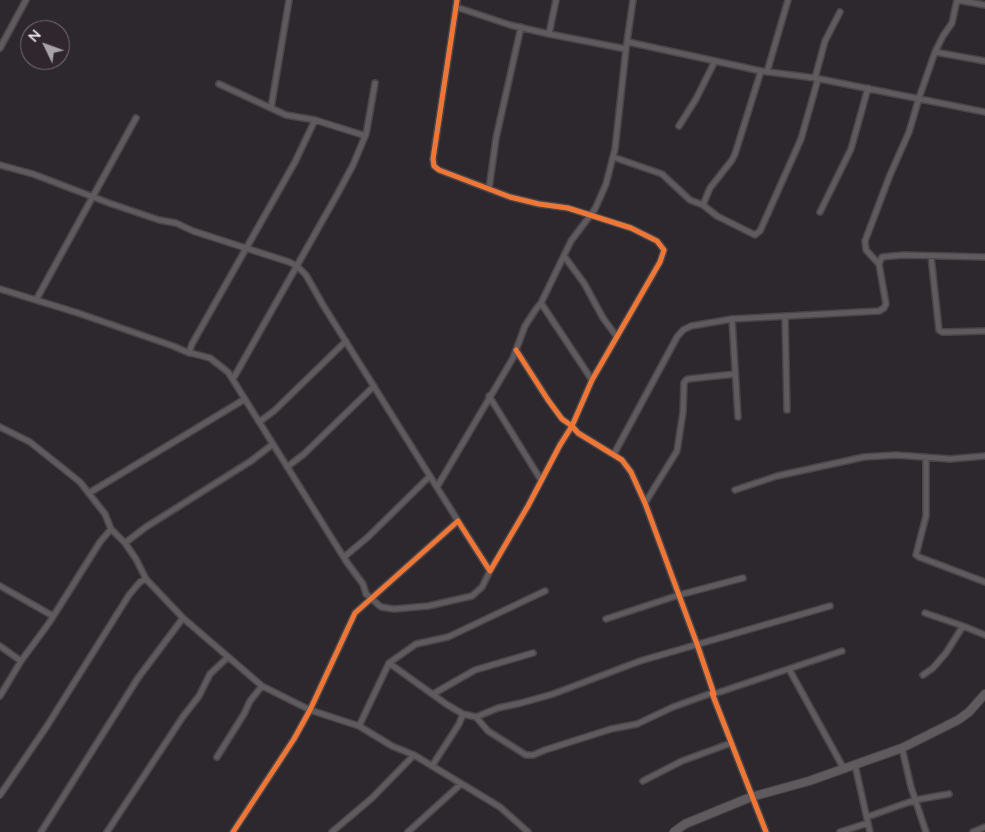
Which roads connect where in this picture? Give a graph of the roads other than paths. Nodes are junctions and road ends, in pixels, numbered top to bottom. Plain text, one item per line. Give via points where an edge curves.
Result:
1 (26, 0) edge
2 (289, 0) edge
3 (457, 0) edge
4 (556, 0) edge
5 (633, 0) edge
6 (788, 0) edge
7 (957, 0) edge
8 (985, 5) edge
9 (456, 7) junction
10 (840, 12) dead end
11 (520, 27) junction
12 (549, 34) junction
13 (628, 42) junction
14 (0, 48) edge
15 (626, 49) junction
16 (935, 52) junction
17 (715, 61) junction
18 (985, 61) edge
19 (764, 72) junction
20 (816, 78) junction
21 (375, 83) dead end
22 (219, 84) dead end
23 (868, 88) junction
24 (919, 98) junction
25 (271, 108) junction
26 (985, 112) edge
27 (136, 118) dead end
28 (316, 120) junction
29 (679, 126) dead end
30 (366, 134) junction
31 (613, 157) junction
32 (0, 165) edge
33 (489, 189) junction
34 (93, 196) junction
35 (703, 205) junction
36 (820, 212) dead end
37 (590, 216) junction
38 (246, 248) junction
39 (564, 256) junction
40 (931, 256) junction
41 (985, 257) edge
42 (880, 264) junction
43 (297, 266) junction
44 (0, 289) edge
45 (36, 300) junction
46 (541, 303) junction
47 (786, 316) junction
48 (732, 319) junction
49 (985, 331) edge
50 (617, 337) junction
51 (346, 341) junction
52 (516, 350) junction
53 (189, 353) junction
54 (735, 374) junction
55 (233, 379) junction
56 (592, 380) junction
57 (374, 386) junction
58 (489, 396) junction
59 (245, 398) junction
60 (787, 410) dead end
61 (738, 417) dead end
62 (259, 422) junction
63 (572, 426) junction
64 (0, 427) edge
65 (273, 444) junction
66 (614, 454) junction
67 (985, 456) edge
68 (926, 457) junction
69 (288, 467) junction
70 (430, 476) junction
71 (541, 480) junction
72 (437, 487) junction
73 (735, 490) dead end
74 (89, 494) junction
75 (645, 503) junction
76 (458, 521) junction
77 (111, 529) junction
78 (125, 543) junction
79 (344, 557) junction
80 (490, 571) junction
81 (743, 578) dead end
82 (146, 579) junction
83 (985, 582) edge
84 (0, 586) edge
85 (545, 591) dead end
86 (679, 595) junction
87 (371, 598) junction
88 (830, 606) dead end
89 (925, 614) dead end
90 (53, 616) junction
91 (183, 618) junction
92 (606, 619) dead end
93 (963, 626) junction
94 (985, 635) edge
95 (697, 644) junction
96 (0, 646) edge
97 (842, 652) dead end
98 (532, 653) dead end
99 (227, 658) junction
100 (21, 662) junction
101 (389, 663) junction
102 (790, 669) junction
103 (923, 675) dead end
104 (262, 686) junction
105 (433, 694) junction
106 (713, 694) junction
107 (985, 695) edge
108 (0, 696) edge
109 (310, 710) junction
110 (463, 714) junction
111 (476, 717) junction
112 (359, 726) junction
113 (731, 742) junction
114 (902, 748) junction
115 (414, 755) junction
116 (217, 758) dead end
117 (855, 765) junction
118 (432, 766) junction
119 (844, 769) junction
120 (643, 781) dead end
121 (461, 784) junction
122 (949, 794) dead end
123 (0, 795) edge
124 (751, 797) junction
125 (915, 800) junction
126 (867, 820) junction
127 (985, 827) edge
128 (687, 828) edge
129 (41, 832) edge
130 (107, 832) edge
131 (233, 832) edge
132 (332, 832) edge
133 (408, 832) edge
134 (528, 832) edge
135 (674, 832) edge
136 (766, 832) edge
137 (840, 832) edge
138 (870, 832) edge
139 (926, 832) edge
140 (973, 832) edge

1 - 14 street
2 - 25 street
3 - 9 street
4 - 12 street
5 - 13 street
6 - 19 street
7 - 8 street
7 - 16 street via 952,23
9 - 11 street
9 - 33 street via 433,164 439,170
10 - 20 street via 825,41
11 - 12 street
11 - 33 street via 496,138
12 - 15 street
13 - 15 street
13 - 17 street
15 - 31 street
16 - 18 street
16 - 24 street
17 - 19 street
17 - 29 street
19 - 20 street
19 - 35 street via 735,154 710,188
20 - 23 street
20 - 35 street via 801,139 758,234 717,216
21 - 30 street
22 - 25 street
23 - 24 street
23 - 36 street via 850,150
24 - 26 street
24 - 42 street via 909,132 865,241 866,250
25 - 28 street via 286,115
27 - 34 street
28 - 30 street
28 - 38 street
30 - 43 street via 353,165
31 - 35 street via 662,174 690,200
31 - 37 street via 606,184
32 - 34 street
33 - 37 street
34 - 38 street
34 - 45 street
37 - 39 street
37 - 50 street via 631,228 657,241 664,250
38 - 43 street
38 - 53 street
39 - 46 street
39 - 50 street
40 - 41 street
40 - 42 street via 886,256
40 - 49 street via 939,330
42 - 47 street via 884,308 870,312
43 - 51 street via 306,275
43 - 55 street
44 - 45 street
45 - 53 street
46 - 52 street via 525,326
46 - 56 street
47 - 48 street
47 - 60 street
48 - 54 street
48 - 66 street via 683,330
50 - 56 street
51 - 57 street
51 - 62 street
52 - 58 street
52 - 63 street via 562,419
53 - 55 street via 210,358
54 - 61 street
54 - 75 street via 686,380 677,451
55 - 59 street
56 - 63 street
57 - 69 street
57 - 70 street
58 - 71 street
58 - 72 street
59 - 62 street
59 - 74 street
62 - 65 street
63 - 66 street
63 - 71 street
64 - 74 street via 30,442 80,482
65 - 69 street
65 - 78 street
66 - 75 street via 626,464
67 - 68 street
68 - 73 street via 864,457 776,476
68 - 83 street via 926,516 916,555
69 - 79 street
70 - 72 street
70 - 79 street
71 - 80 street
72 - 76 street
74 - 77 street via 105,514
75 - 86 street
76 - 80 street
76 - 87 street
77 - 78 street
77 - 90 street
78 - 82 street
79 - 87 street
80 - 87 street via 482,587 467,598 394,609 381,607
81 - 86 street
82 - 91 street
82 - 123 street via 129,595
84 - 90 street
85 - 101 street via 448,637 416,644
86 - 92 street
86 - 95 street
87 - 109 street via 355,613
88 - 95 street
89 - 93 street
90 - 100 street
91 - 99 street
91 - 129 street via 138,678
93 - 94 street
93 - 103 street via 946,654
95 - 106 street
95 - 111 street
96 - 100 street
97 - 102 street
98 - 105 street via 476,670
99 - 104 street
99 - 130 street via 210,674 199,696
100 - 108 street
101 - 105 street
101 - 112 street
102 - 106 street
102 - 119 street
104 - 109 street
104 - 116 street
105 - 110 street
106 - 111 street via 673,707 637,724 534,755 522,753 504,743
106 - 113 street
107 - 114 street via 958,720
109 - 112 street
109 - 131 street
110 - 111 street
110 - 118 street
112 - 115 street
113 - 120 street
113 - 124 street
114 - 117 street
114 - 125 street
115 - 118 street
115 - 132 street via 372,798
117 - 119 street
117 - 126 street
118 - 121 street
119 - 124 street
121 - 133 street
121 - 134 street via 500,807
122 - 125 street
124 - 128 street
124 - 136 street
125 - 126 street
125 - 139 street
126 - 137 street
126 - 138 street
127 - 140 street
128 - 135 street

